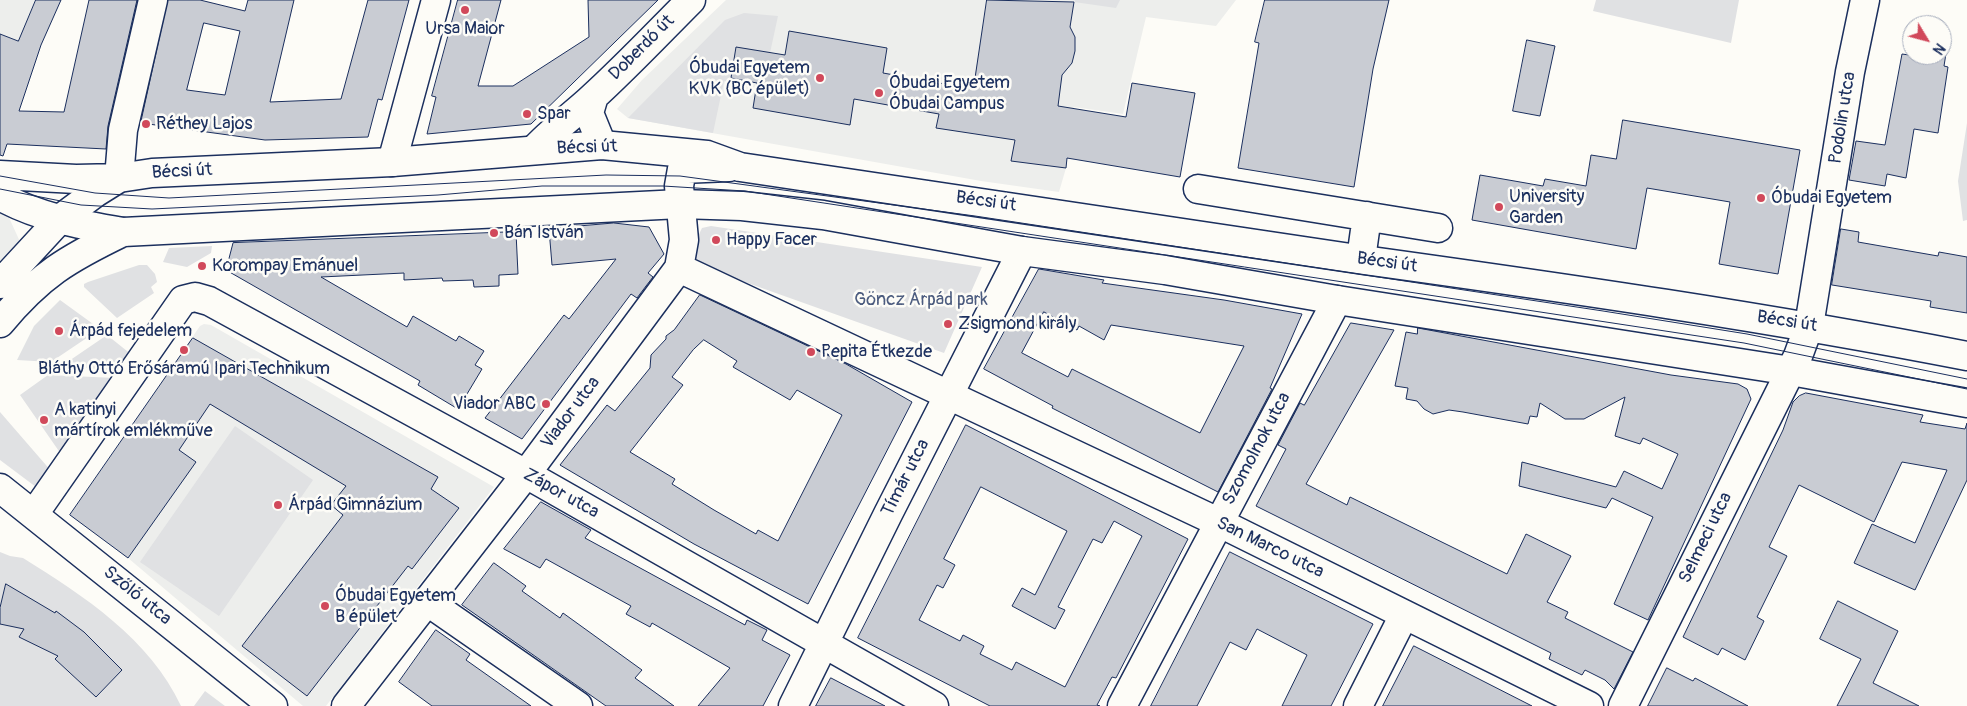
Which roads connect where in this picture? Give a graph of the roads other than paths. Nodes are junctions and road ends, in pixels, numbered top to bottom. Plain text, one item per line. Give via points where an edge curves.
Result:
1 (153, 0) edge
2 (436, 0) edge
3 (691, 0) edge
4 (1865, 0) edge
5 (594, 96) junction
6 (602, 145) junction
7 (534, 150) junction
8 (392, 162) junction
9 (740, 167) junction
10 (0, 175) edge
11 (119, 178) junction
12 (1198, 189) dead end
13 (10, 202) edge
14 (680, 204) junction
15 (1367, 216) junction
16 (60, 219) junction
17 (1438, 228) dead end
18 (123, 232) junction
19 (30, 250) junction
20 (1022, 251) junction
21 (1361, 259) junction
22 (679, 268) junction
23 (0, 284) edge
24 (1337, 300) junction
25 (0, 323) edge
26 (1809, 326) junction
27 (1967, 356) edge
28 (1791, 371) junction
29 (949, 394) junction
30 (1967, 403) edge
31 (526, 474) junction
32 (0, 488) edge
33 (34, 514) junction
34 (1218, 522) junction
35 (428, 602) junction
36 (1404, 615) junction
37 (825, 644) junction
38 (273, 706) edge
39 (346, 706) edge
40 (578, 706) edge
41 (793, 706) edge
42 (934, 706) edge
43 (1122, 706) edge
44 (1358, 706) edge
45 (1589, 706) edge
46 (1623, 706) edge

1 - 11 street via 123,130
2 - 8 street
3 - 5 street, Doberdó út
4 - 26 street, Podolin utca via 1850,72
5 - 6 street via 589,113
5 - 7 street, Doberdó út via 567,121 550,131
6 - 7 street, Bécsi út
6 - 9 street, Bécsi út via 706,155
7 - 8 street, Bécsi út
8 - 11 street, Bécsi út via 152,173
9 - 14 street, Viador utca via 682,169
9 - 21 street, Bécsi út
10 - 11 street, Bécsi út
11 - 16 street
12 - 15 street
13 - 16 street
13 - 19 street via 34,224
14 - 18 street
14 - 20 street via 742,206 823,215
14 - 22 street, Viador utca via 684,240
15 - 17 street
15 - 21 street
16 - 18 street
16 - 19 street
18 - 25 street via 80,252 52,270
19 - 23 street
20 - 24 street via 1166,270
20 - 29 street, Tímár utca
21 - 26 street, Bécsi út
22 - 29 street
22 - 31 street, Viador utca
24 - 28 street
24 - 34 street, Szomolnok utca
26 - 27 street, Bécsi út
26 - 28 street, Podolin utca
28 - 30 street
28 - 46 street, Selmeci utca
29 - 34 street, San Marco utca
29 - 37 street, Tímár utca
31 - 33 street, Zápor utca via 209,301 195,297 183,300
31 - 35 street, Viador utca
31 - 37 street, Zápor utca
32 - 33 street, Szőlő utca
33 - 38 street, Szőlő utca
34 - 36 street, San Marco utca
34 - 43 street, Szomolnok utca
35 - 39 street, Viador utca
35 - 40 street
36 - 44 street
36 - 45 street, San Marco utca
37 - 41 street, Tímár utca
37 - 42 street, Zápor utca

